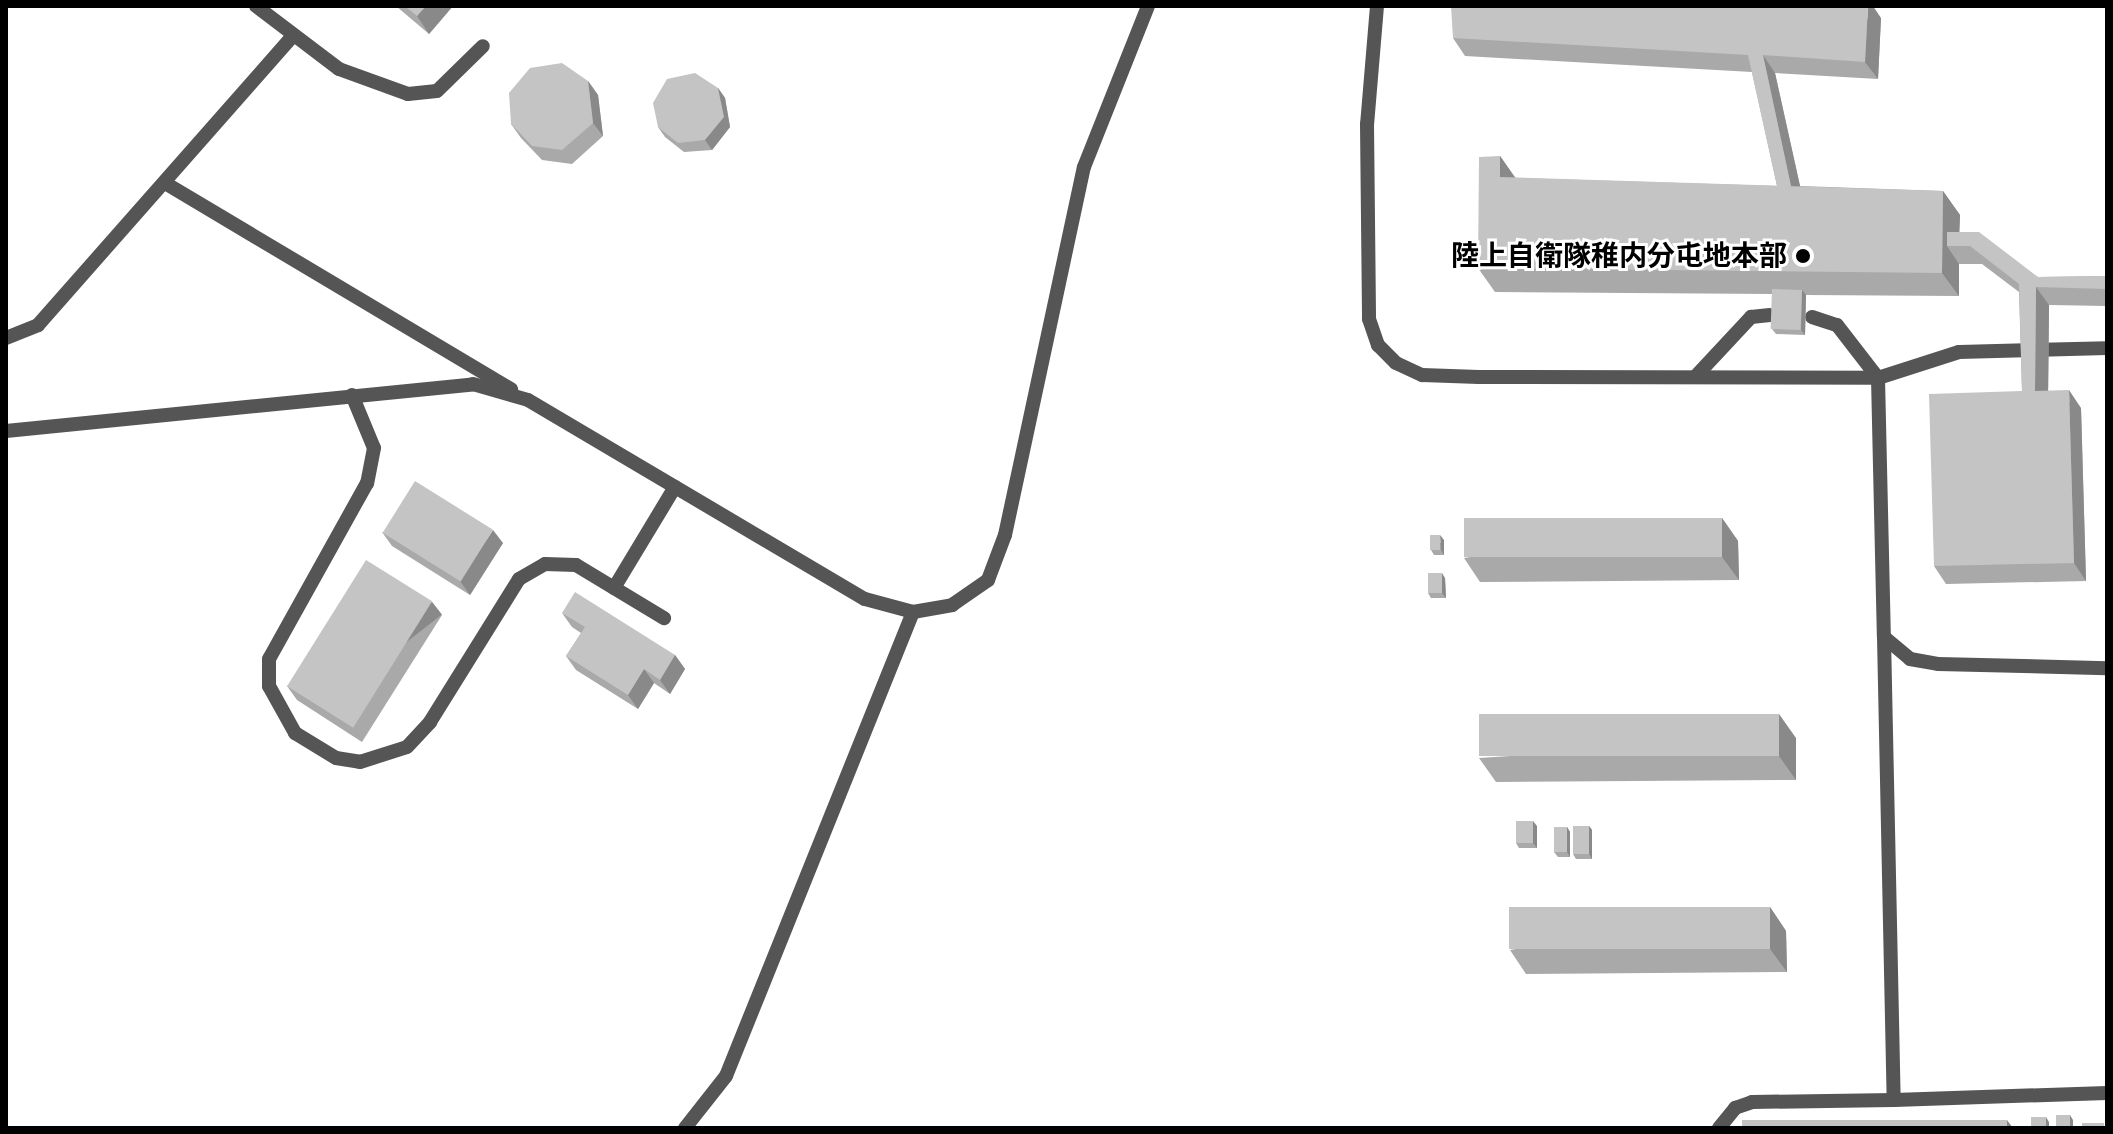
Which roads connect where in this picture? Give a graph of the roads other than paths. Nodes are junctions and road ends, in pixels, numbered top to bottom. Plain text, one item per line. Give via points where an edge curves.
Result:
1 (256, 6) edge
2 (1148, 6) edge
3 (1377, 6) edge
4 (293, 36) junction
5 (483, 46) dead end
6 (165, 183) junction
7 (1770, 315) edge
8 (1812, 317) dead end
9 (6, 338) edge
10 (2107, 348) edge
11 (1696, 376) junction
12 (1878, 378) junction
13 (352, 395) junction
14 (528, 400) junction
15 (6, 431) edge
16 (675, 487) junction
17 (614, 588) junction
18 (913, 612) junction
19 (664, 618) dead end
20 (1884, 637) junction
21 (2107, 668) edge
22 (2107, 1093) edge
23 (1894, 1100) junction
24 (685, 1128) edge
25 (1719, 1128) edge

1 - 4 lane
2 - 18 lane via 1084,167 1005,535 988,580 952,605
3 - 11 lane via 1367,124 1369,319 1378,345 1422,375
4 - 5 lane via 366,83 408,94 437,91
4 - 6 lane
6 - 9 lane via 38,325
6 - 14 lane
7 - 11 lane via 1751,317
8 - 12 lane via 1837,325
10 - 12 lane via 1959,352
11 - 12 lane
12 - 20 lane
13 - 14 lane via 473,384
13 - 15 lane
13 - 17 lane via 374,448 367,483 269,659 269,686 295,733 336,758 383,759 430,722 519,579 545,564 576,565
14 - 16 lane
16 - 17 lane
16 - 18 lane via 865,599
17 - 19 lane
18 - 24 lane via 726,1076
20 - 21 lane via 1910,659 1938,664
20 - 23 lane
22 - 23 lane
23 - 25 lane via 1752,1102 1735,1108

